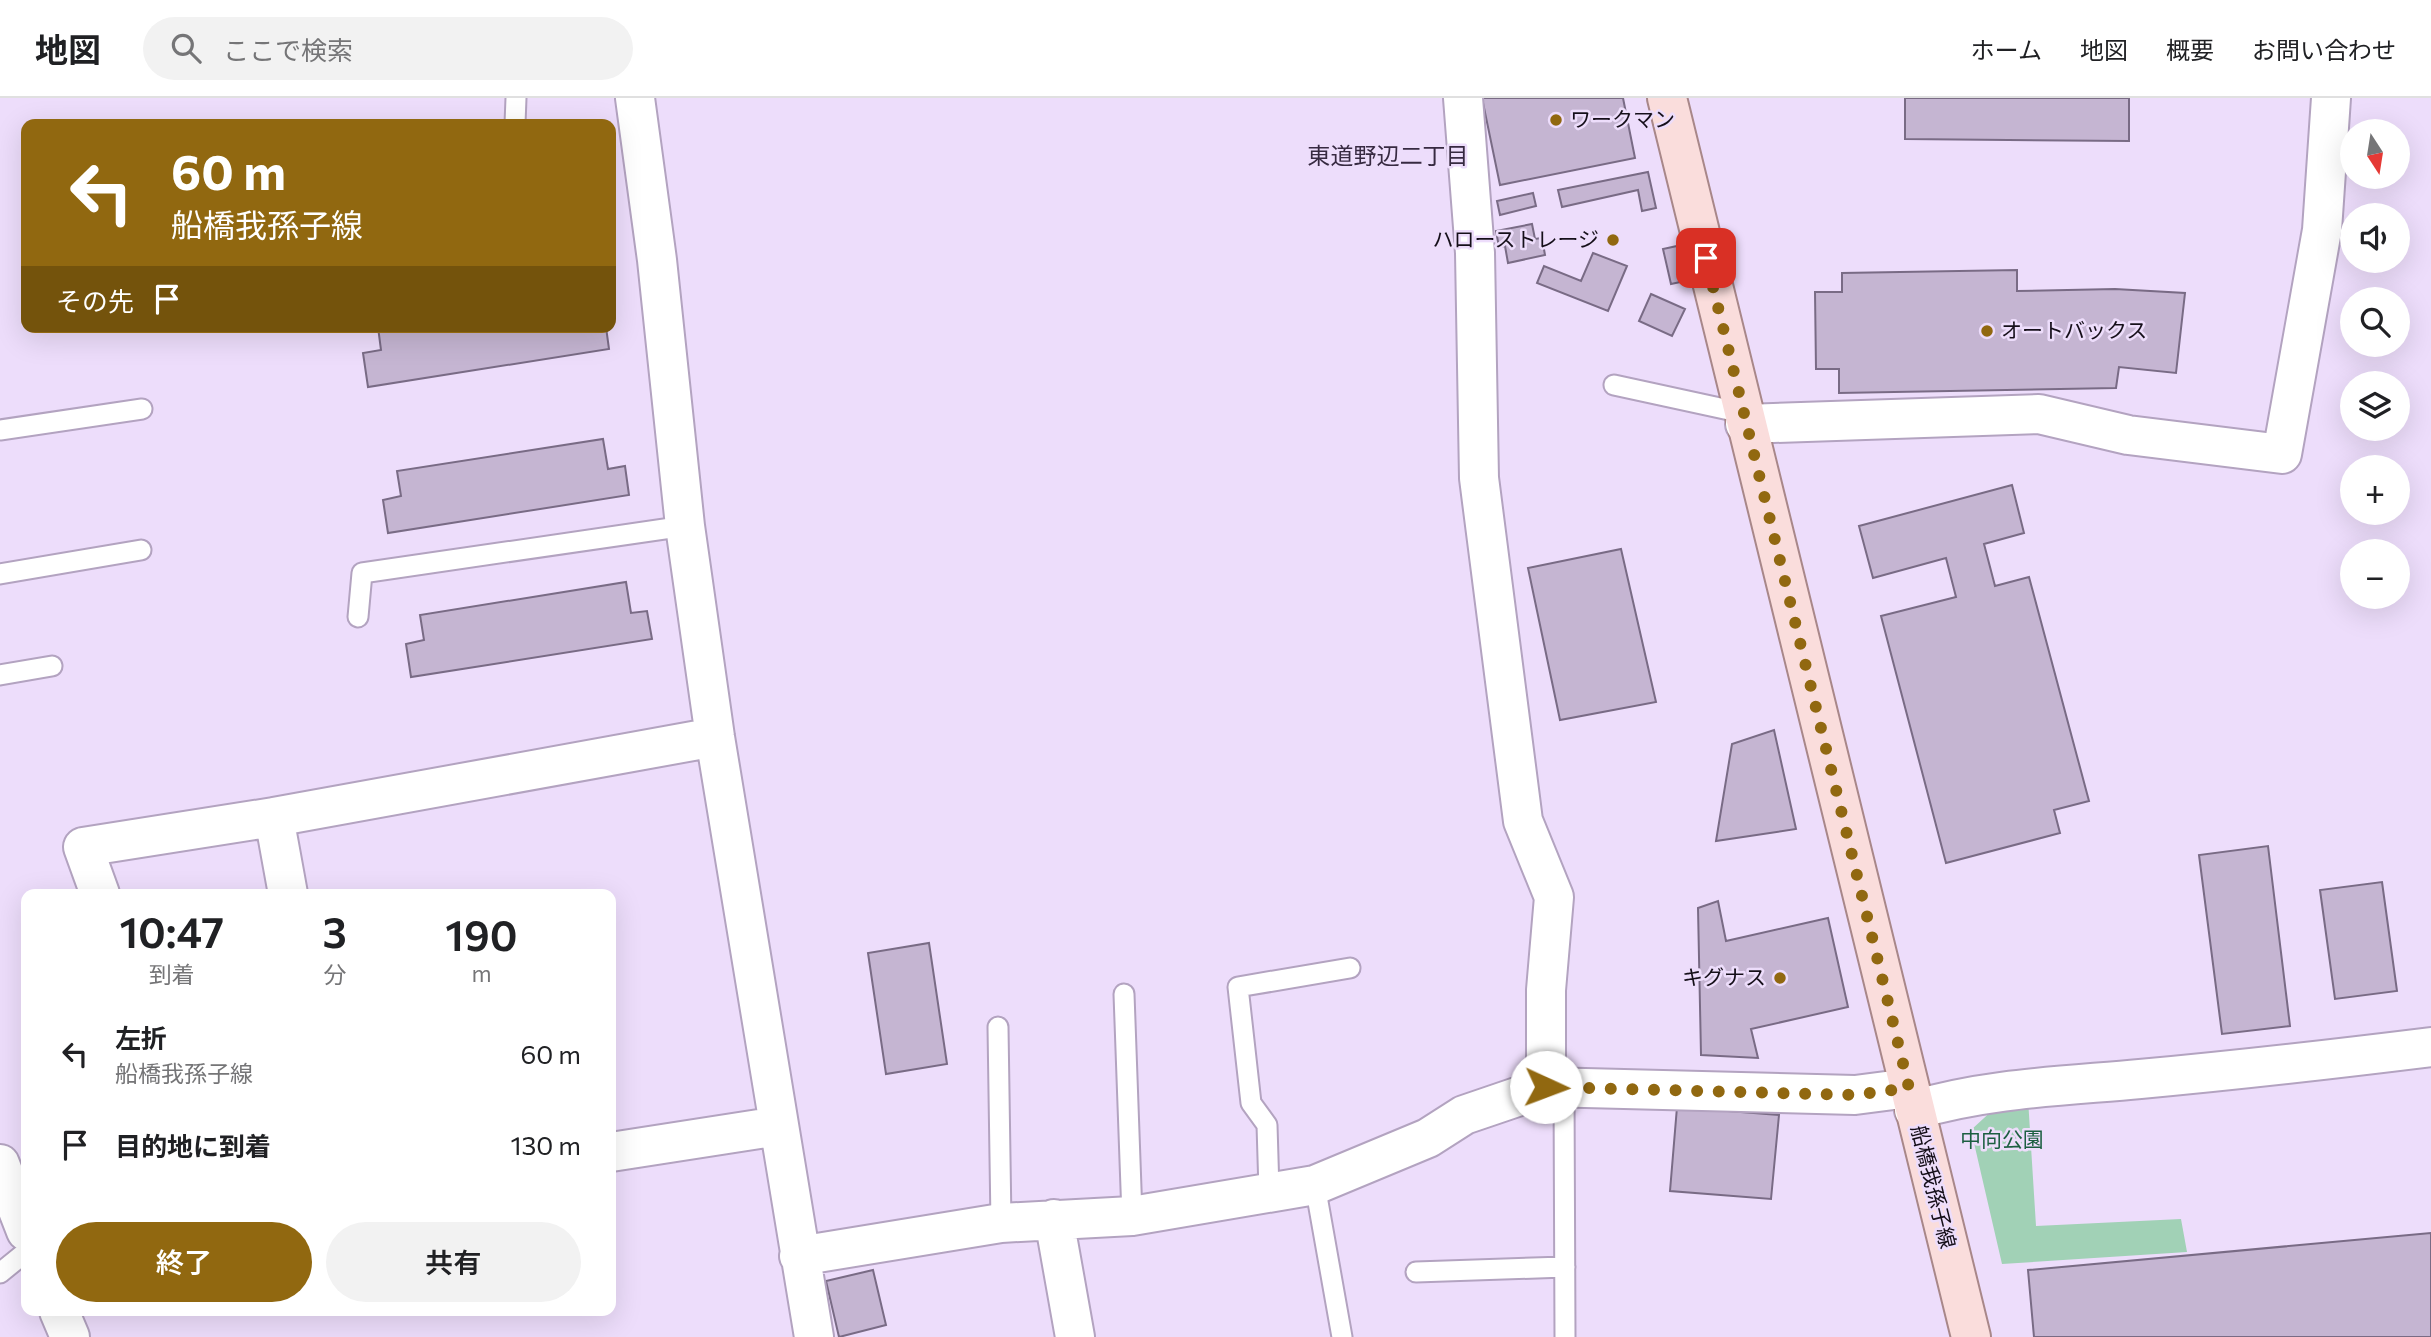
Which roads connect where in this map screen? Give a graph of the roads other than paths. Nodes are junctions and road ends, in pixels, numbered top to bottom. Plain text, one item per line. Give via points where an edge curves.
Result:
1 (516, 98) edge
2 (635, 98) edge
3 (1463, 98) edge
4 (1667, 98) edge
5 (2331, 98) edge
6 (515, 119) edge
7 (1614, 384) dead end
8 (142, 409) dead end
9 (1744, 419) junction
10 (0, 430) edge
11 (685, 526) junction
12 (141, 550) dead end
13 (0, 574) edge
14 (358, 617) dead end
15 (52, 666) dead end
16 (0, 675) edge
17 (715, 737) junction
18 (274, 817) junction
19 (98, 889) edge
20 (287, 889) edge
21 (1350, 968) dead end
22 (1124, 994) dead end
23 (998, 1027) dead end
24 (2431, 1047) edge
25 (1555, 1087) junction
26 (1912, 1099) junction
27 (778, 1126) junction
28 (616, 1151) edge
29 (0, 1164) edge
30 (1315, 1185) junction
31 (1269, 1191) junction
32 (1132, 1216) junction
33 (21, 1218) edge
34 (1054, 1219) junction
35 (1001, 1223) junction
36 (21, 1256) edge
37 (799, 1256) junction
38 (1564, 1267) junction
39 (1416, 1272) dead end
40 (0, 1273) edge
41 (61, 1316) edge
42 (70, 1337) edge
43 (814, 1337) edge
44 (1075, 1337) edge
45 (1342, 1337) edge
46 (1565, 1337) edge
47 (1971, 1337) edge

1 - 6 lane
2 - 11 street
3 - 25 street via 1475,253 1479,478 1523,821 1554,897 1546,990
4 - 9 main road, 船橋我孫子線
5 - 9 street via 2322,230 2282,454 2128,435 2039,414
7 - 9 lane
8 - 10 lane
9 - 26 main road, 船橋我孫子線
11 - 14 lane via 362,573
11 - 17 street
12 - 13 lane
15 - 16 lane
17 - 18 street
17 - 27 street
18 - 19 street via 83,847
18 - 20 street
21 - 31 lane via 1238,987 1251,1103 1267,1125
22 - 32 lane
23 - 35 lane
24 - 26 street via 1950,1099
25 - 26 street
25 - 30 street via 1464,1115 1428,1138
25 - 38 lane
26 - 47 main road, 船橋我孫子線
27 - 28 street
27 - 37 street
29 - 33 street
30 - 31 street
30 - 45 lane
31 - 32 street
32 - 34 street
34 - 35 street
34 - 44 street
35 - 37 street
36 - 40 lane
37 - 43 street
38 - 39 lane
38 - 46 lane
41 - 42 street

